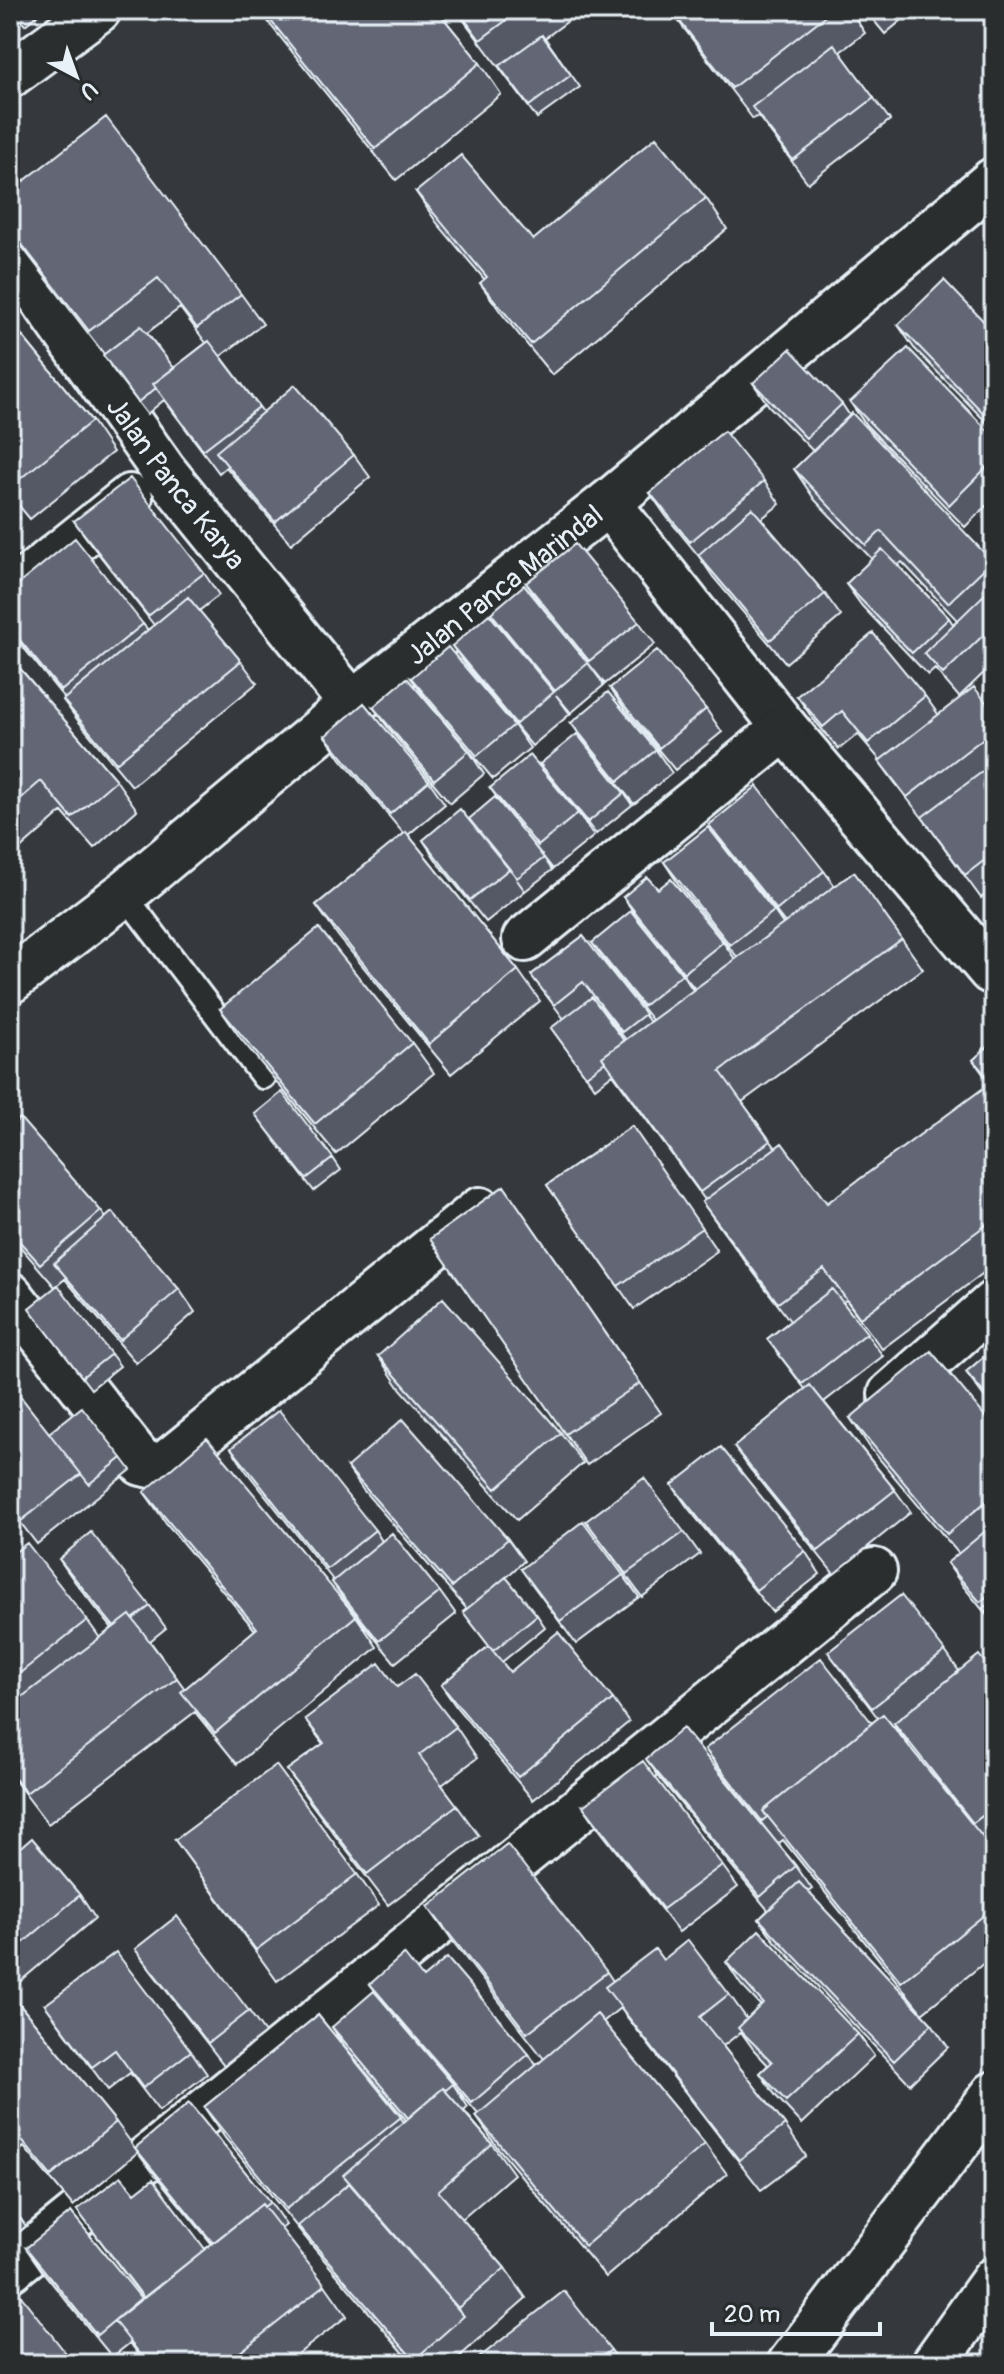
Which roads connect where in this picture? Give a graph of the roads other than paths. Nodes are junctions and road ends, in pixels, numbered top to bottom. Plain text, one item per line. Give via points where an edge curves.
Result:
1 (98, 10) edge
2 (10, 75) edge
3 (994, 180) edge
4 (10, 253) edge
5 (163, 470) junction
6 (608, 503) junction
7 (10, 593) edge
8 (352, 704) junction
9 (785, 728) junction
10 (124, 894) junction
11 (525, 939) dead end
12 (991, 971) dead end
13 (13, 972) edge
14 (263, 1077) edge
15 (488, 1203) edge
16 (10, 1295) edge
17 (994, 1303) edge
18 (877, 1406) edge
19 (874, 1571) dead end
20 (994, 2094) edge
21 (10, 2269) edge
22 (994, 2280) edge
23 (790, 2364) edge
24 (934, 2364) edge

1 - 2 main road
3 - 6 main road, Jalan Panca Marindal
4 - 5 main road, Jalan Panca Karya
5 - 7 main road
5 - 8 main road, Jalan Panca Karya
6 - 8 main road, Jalan Panca Marindal
6 - 9 main road
8 - 10 main road, Jalan Panca Marindal
9 - 11 main road
9 - 12 main road
10 - 13 main road, Jalan Panca Marindal
10 - 14 lane
15 - 16 main road via 168,1462 156,1466 142,1463
17 - 18 main road
19 - 21 main road
20 - 23 main road
22 - 24 main road

